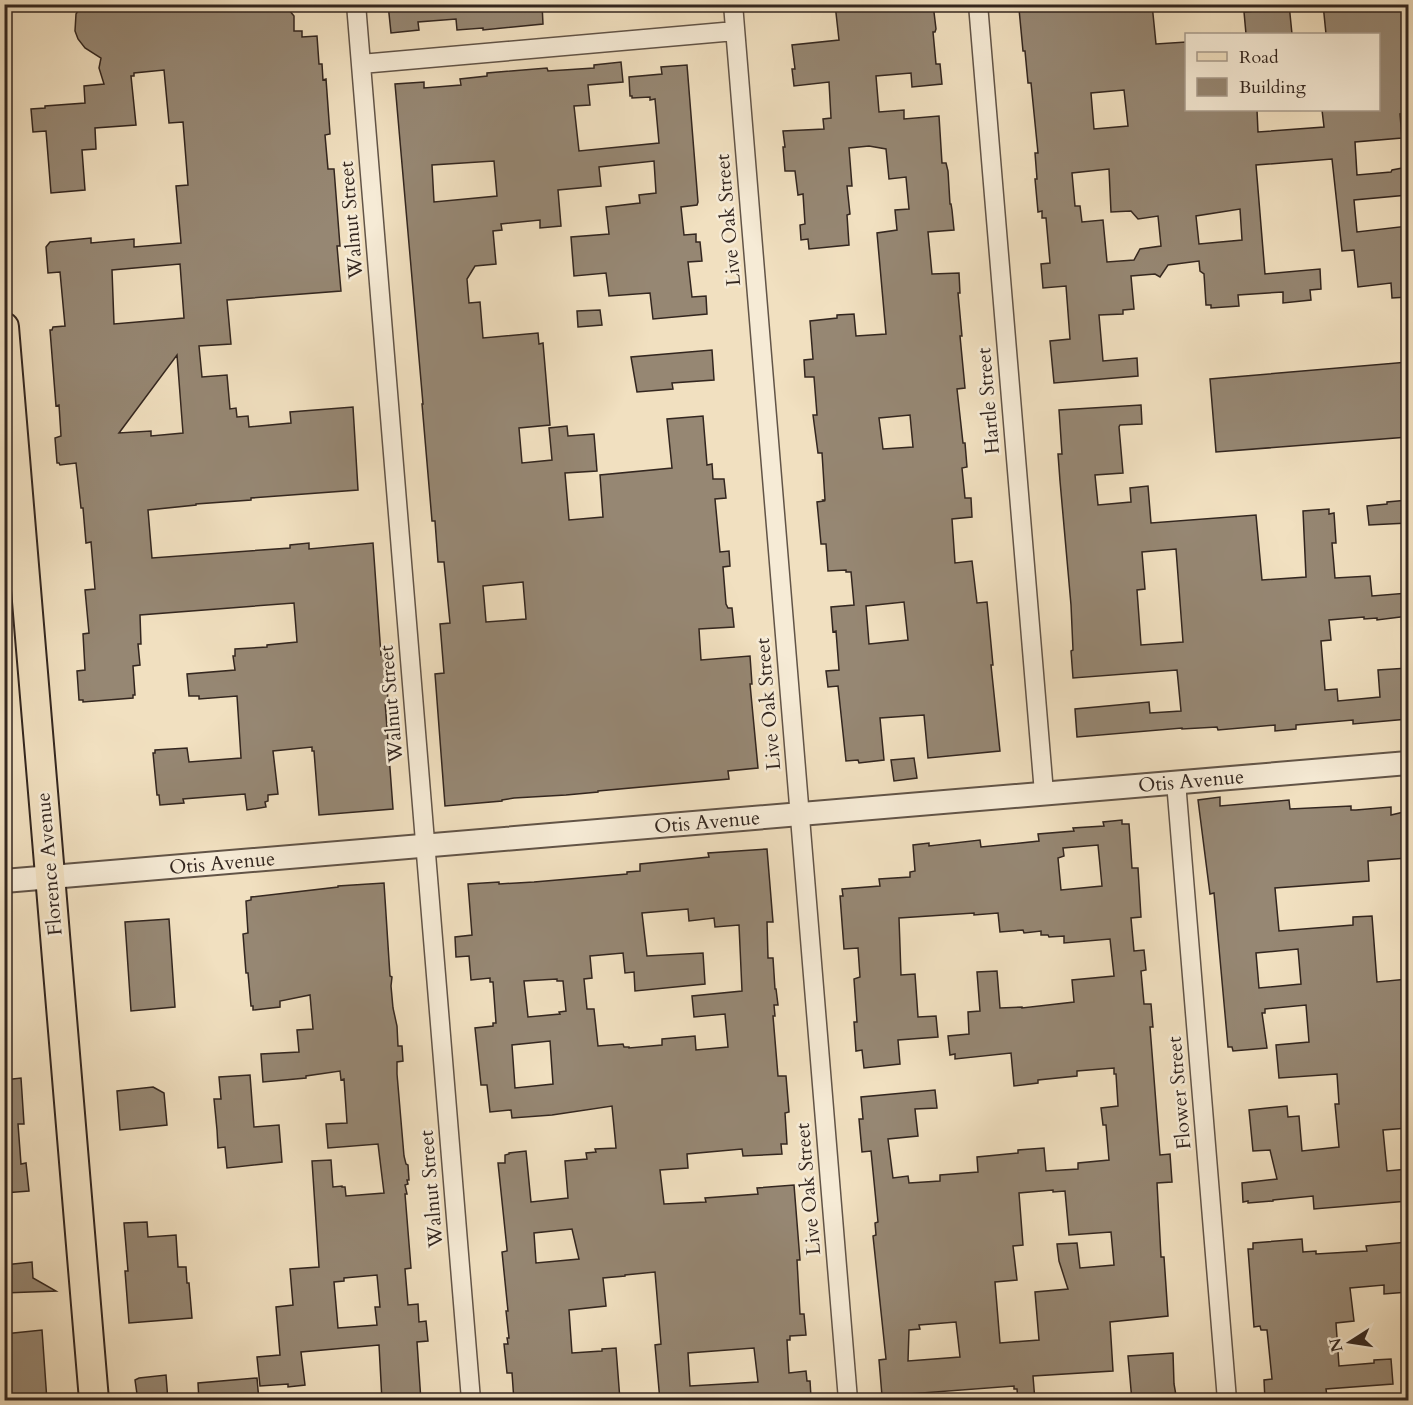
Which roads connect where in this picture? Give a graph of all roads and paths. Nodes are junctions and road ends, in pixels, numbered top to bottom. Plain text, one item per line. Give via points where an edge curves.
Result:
1 (356, 4) edge
2 (733, 4) edge
3 (978, 4) edge
4 (735, 31) junction
5 (361, 64) junction
6 (4, 327) edge
7 (15, 577) edge
8 (1408, 763) edge
9 (1176, 782) junction
10 (1044, 794) junction
11 (800, 814) junction
12 (425, 846) junction
13 (50, 877) junction
14 (4, 880) edge
15 (93, 1401) edge
16 (471, 1401) edge
17 (848, 1401) edge
18 (1227, 1401) edge

1 - 5 street, Walnut Street
2 - 4 street, Live Oak Street
3 - 10 street, Hartle Street
4 - 5 street
4 - 11 street, Live Oak Street
5 - 12 street, Walnut Street
6 - 7 main road, Florence Avenue
7 - 13 main road, Florence Avenue
8 - 9 street, Otis Avenue
9 - 10 street, Otis Avenue
9 - 18 street, Flower Street
10 - 11 street, Otis Avenue
11 - 12 street, Otis Avenue
11 - 17 street, Live Oak Street
12 - 13 street, Otis Avenue
12 - 16 street, Walnut Street
13 - 14 street, Otis Avenue
13 - 15 main road, Florence Avenue

